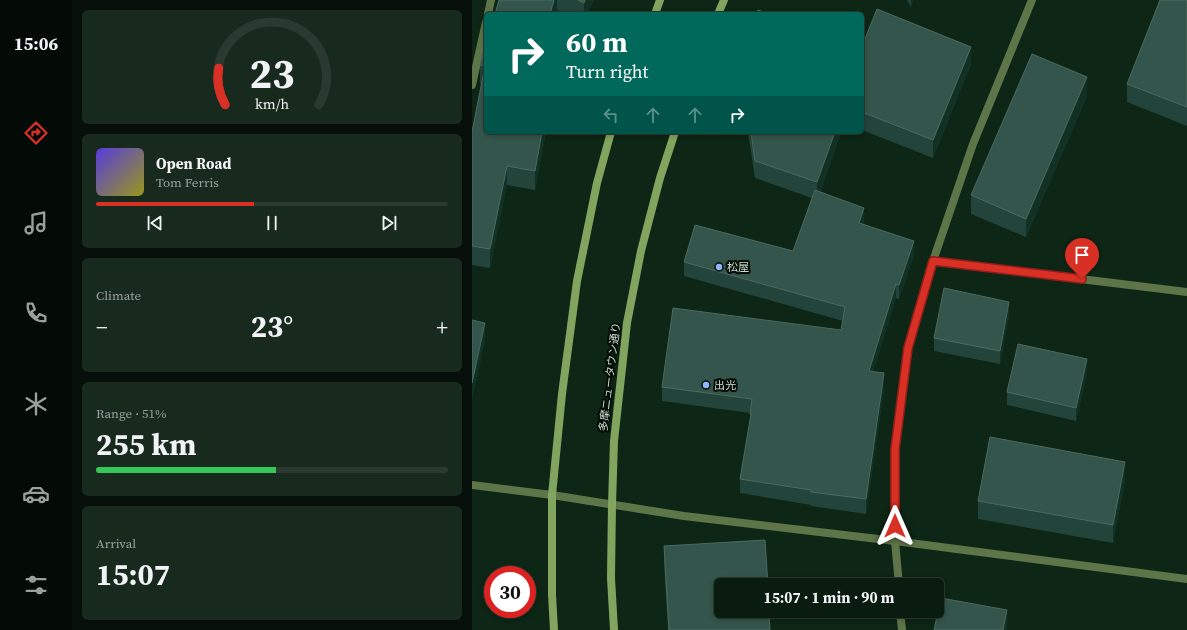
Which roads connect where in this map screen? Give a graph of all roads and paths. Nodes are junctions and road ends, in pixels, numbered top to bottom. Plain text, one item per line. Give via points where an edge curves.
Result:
1 (491, 0) edge
2 (660, 0) edge
3 (724, 0) edge
4 (1032, 0) edge
5 (488, 12) edge
6 (656, 12) edge
7 (719, 12) edge
8 (484, 31) edge
9 (472, 85) edge
10 (610, 134) edge
11 (674, 134) edge
12 (933, 261) junction
13 (1187, 292) edge
14 (472, 485) edge
15 (552, 494) junction
16 (612, 504) junction
17 (895, 541) junction
18 (898, 578) edge
19 (1187, 579) edge
20 (901, 618) edge
21 (554, 630) edge
22 (614, 630) edge
23 (902, 630) edge

1 - 5 street
2 - 6 main road
3 - 7 main road
4 - 12 street via 973,144
8 - 9 street
10 - 15 main road via 597,183 577,281
11 - 16 main road, 多摩ニュータウン通り via 641,251 627,323 614,441
12 - 13 street
12 - 17 street via 908,348 895,449
14 - 15 street
15 - 16 street
15 - 21 main road
16 - 17 street via 684,516
16 - 22 main road, 多摩ニュータウン通り via 611,578
17 - 18 street
17 - 19 street
20 - 23 street

